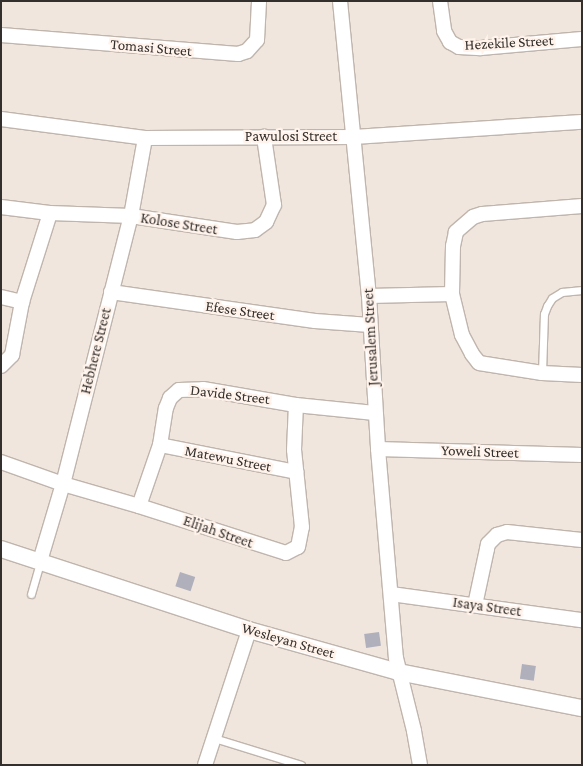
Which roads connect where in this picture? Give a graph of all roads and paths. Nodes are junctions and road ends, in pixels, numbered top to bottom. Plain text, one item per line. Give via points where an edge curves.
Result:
1 (259, 1) edge
2 (340, 1) edge
3 (440, 1) edge
4 (1, 35) edge
5 (582, 39) edge
6 (1, 119) edge
7 (582, 122) edge
8 (264, 137) junction
9 (145, 138) junction
10 (354, 138) junction
11 (582, 206) edge
12 (1, 207) edge
13 (50, 213) junction
14 (131, 216) junction
15 (582, 290) edge
16 (111, 292) junction
17 (452, 294) junction
18 (369, 296) junction
19 (1, 298) edge
20 (22, 302) junction
21 (370, 325) junction
22 (1, 366) edge
23 (542, 373) junction
24 (582, 375) edge
25 (296, 405) junction
26 (375, 413) junction
27 (160, 445) junction
28 (378, 448) junction
29 (582, 455) edge
30 (1, 462) edge
31 (296, 472) junction
32 (63, 484) junction
33 (140, 506) junction
34 (582, 540) edge
35 (1, 548) edge
36 (40, 561) junction
37 (31, 594) dead end
38 (391, 594) junction
39 (475, 605) junction
40 (582, 620) edge
41 (249, 630) junction
42 (398, 672) junction
43 (582, 708) edge
44 (214, 738) junction
45 (206, 765) edge
46 (301, 765) edge
47 (420, 765) edge

1 - 4 street, Tomasi Street via 257,40 247,51 238,54
2 - 10 street, Jerusalem Street
3 - 5 street, Hezekile Street via 444,31 450,42 459,47
6 - 9 street, Pawulosi Street
7 - 10 street, Pawulosi Street
8 - 9 street, Pawulosi Street
8 - 10 street, Pawulosi Street
8 - 14 street, Kolose Street via 274,205 266,222 255,230 228,231
9 - 14 street, Hebhere Street
10 - 18 street, Jerusalem Street
11 - 17 street via 473,217 456,232
12 - 13 street, Kolose Street
13 - 14 street, Kolose Street
13 - 20 street
14 - 16 street, Hebhere Street
15 - 23 lane via 562,292 547,306
16 - 21 street, Efese Street via 285,317
16 - 32 street, Hebhere Street
17 - 18 street
17 - 23 street via 462,335 479,363
18 - 21 street, Jerusalem Street
19 - 20 street
20 - 22 street via 12,355
21 - 26 street, Jerusalem Street
23 - 24 street
25 - 26 street, Davide Street
25 - 27 street, Davide Street via 203,389 179,390 170,398 166,408
25 - 31 street, Elijah Street
26 - 28 street, Jerusalem Street
27 - 31 street, Matewu Street
27 - 33 street, Davide Street
28 - 29 street, Yoweli Street
28 - 38 street, Jerusalem Street
30 - 32 street, Elijah Street
31 - 33 street, Elijah Street via 302,527 298,547 286,553
32 - 33 street, Elijah Street
32 - 36 street, Hebhere Street
34 - 39 street via 507,532 497,535 486,549
35 - 36 street, Wesleyan Street
36 - 37 lane
36 - 41 street, Wesleyan Street
38 - 39 street, Isaya Street
38 - 42 street, Jerusalem Street
39 - 40 street, Isaya Street
41 - 42 street, Wesleyan Street
41 - 44 street
42 - 43 street, Wesleyan Street
42 - 47 street, Jerusalem Street
44 - 45 street
44 - 46 lane

